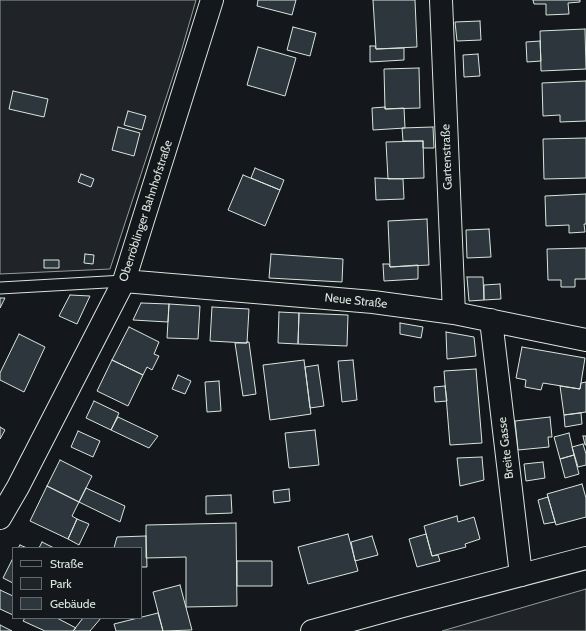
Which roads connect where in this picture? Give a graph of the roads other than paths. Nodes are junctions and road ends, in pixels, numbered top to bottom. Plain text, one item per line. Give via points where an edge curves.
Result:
1 (212, 0) edge
2 (442, 0) edge
3 (124, 281) junction
4 (0, 288) edge
5 (454, 313) junction
6 (491, 320) junction
7 (586, 340) edge
8 (0, 518) edge
9 (586, 558) edge
10 (521, 575) junction
11 (312, 631) edge

1 - 3 street, Oberröblinger Bahnhofstraße
2 - 5 street, Gartenstraße
3 - 4 lane
3 - 5 street, Neue Straße via 373,302
3 - 8 street, Oberröblinger Bahnhofstraße
5 - 6 street, Neue Straße
6 - 7 street, Neue Straße
6 - 10 street, Breite Gasse
9 - 10 street
10 - 11 street

